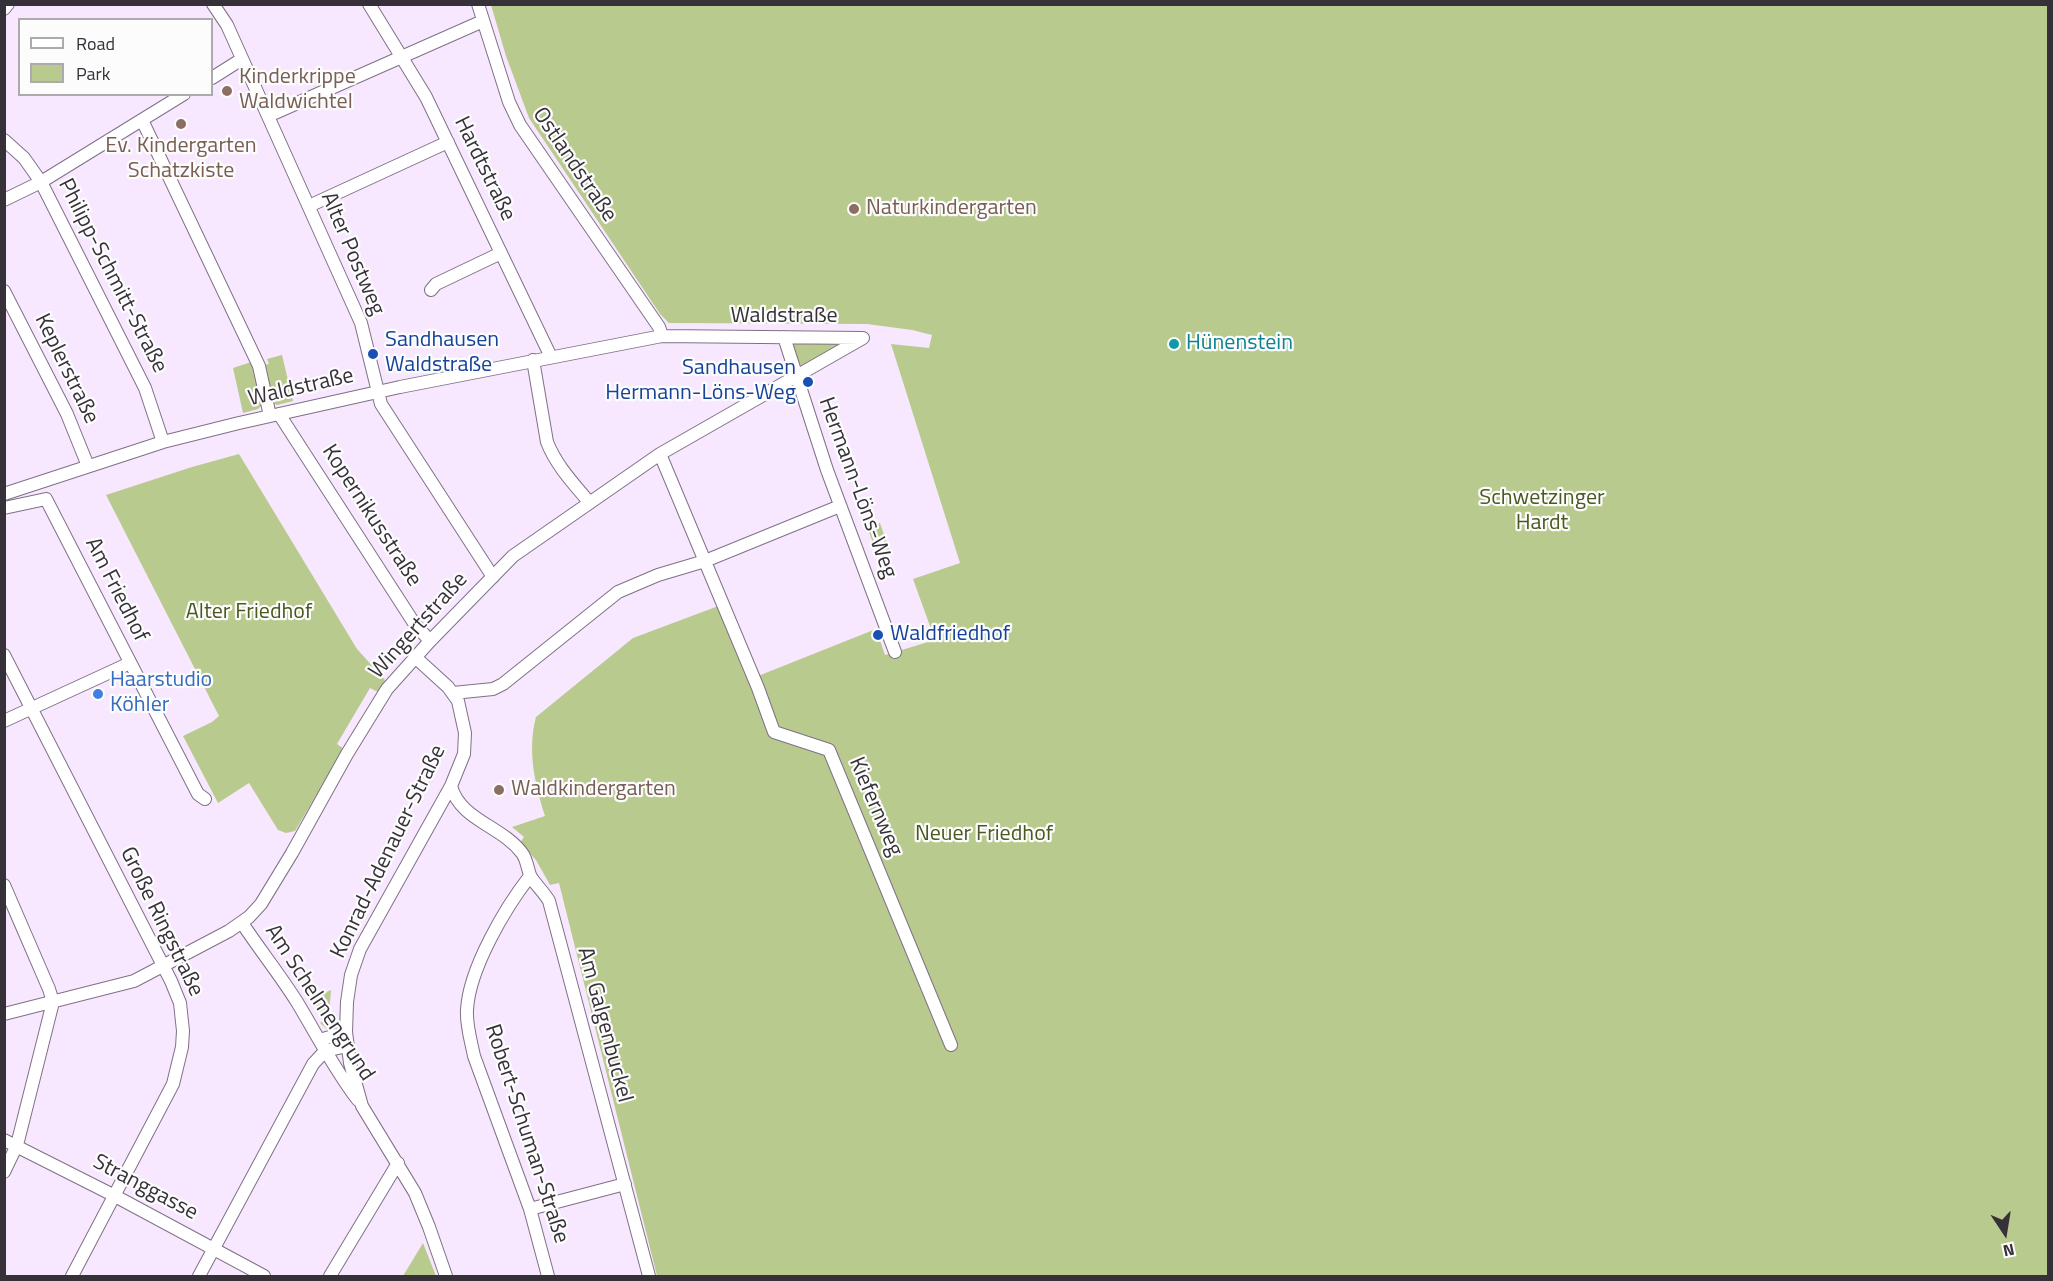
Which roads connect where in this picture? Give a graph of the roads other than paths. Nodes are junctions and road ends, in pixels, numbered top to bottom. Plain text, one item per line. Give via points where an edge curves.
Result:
1 (8, 4) edge
2 (213, 4) edge
3 (369, 4) edge
4 (478, 4) edge
5 (4, 9) edge
6 (483, 21) junction
7 (402, 56) junction
8 (242, 59) junction
9 (213, 77) edge
10 (181, 96) edge
11 (268, 116) junction
12 (141, 120) junction
13 (4, 140) edge
14 (448, 142) junction
15 (41, 182) junction
16 (4, 200) edge
17 (309, 206) junction
18 (501, 253) junction
19 (431, 290) dead end
20 (4, 291) edge
21 (662, 336) junction
22 (784, 337) junction
23 (863, 338) joint
24 (551, 357) junction
25 (533, 360) junction
26 (796, 377) junction
27 (377, 392) junction
28 (275, 415) junction
29 (163, 442) junction
30 (660, 454) junction
31 (88, 466) junction
32 (4, 494) edge
33 (589, 502) junction
34 (840, 506) junction
35 (4, 508) edge
36 (705, 561) junction
37 (493, 577) junction
38 (430, 641) junction
39 (895, 652) dead end
40 (4, 656) edge
41 (415, 657) junction
42 (130, 663) junction
43 (453, 693) junction
44 (31, 708) junction
45 (4, 721) edge
46 (451, 786) junction
47 (206, 799) dead end
48 (436, 811) junction
49 (471, 814) junction
50 (530, 876) junction
51 (4, 885) edge
52 (242, 923) junction
53 (163, 965) junction
54 (53, 1002) junction
55 (4, 1014) edge
56 (346, 1032) junction
57 (323, 1045) junction
58 (951, 1045) dead end
59 (347, 1046) junction
60 (362, 1106) junction
61 (4, 1140) edge
62 (17, 1145) junction
63 (398, 1163) junction
64 (4, 1172) edge
65 (624, 1184) junction
66 (115, 1196) junction
67 (530, 1209) junction
68 (214, 1249) junction
69 (72, 1276) edge
70 (199, 1276) edge
71 (264, 1276) edge
72 (330, 1276) edge
73 (446, 1276) edge
74 (548, 1276) edge
75 (649, 1276) edge

1 - 5 street
2 - 8 street, Alter Postweg via 227,24
3 - 7 street, Hardtstraße
4 - 6 street, Ostlandstraße
6 - 7 street
6 - 21 street, Ostlandstraße via 520,125
7 - 11 street
7 - 14 street, Hardtstraße
8 - 9 street
8 - 11 street, Alter Postweg
10 - 12 street
11 - 17 street, Alter Postweg
12 - 15 street
12 - 28 street via 259,366
13 - 15 street, Philipp-Schmitt-Straße via 24,158
14 - 17 street
14 - 18 street, Hardtstraße
15 - 16 street
15 - 29 street, Philipp-Schmitt-Straße via 146,388
17 - 27 street, Alter Postweg via 361,323
18 - 19 street
18 - 24 street, Hardtstraße
20 - 31 street, Keplerstraße via 67,414
21 - 22 street, Waldstraße
21 - 24 street, Waldstraße
22 - 23 street, Waldstraße
22 - 26 street, Hermann-Löns-Weg
23 - 26 street, Wingertstraße
24 - 25 street, Waldstraße
25 - 27 street, Waldstraße
25 - 33 street via 547,442 559,466
26 - 30 street, Wingertstraße
26 - 34 street, Hermann-Löns-Weg
27 - 28 street, Waldstraße
27 - 37 street, Alter Postweg
28 - 29 street, Waldstraße
28 - 38 street, Kopernikusstraße via 414,623
29 - 31 street, Waldstraße
30 - 33 street, Wingertstraße
30 - 36 street, Kiefernweg
31 - 32 street, Waldstraße
33 - 37 street, Wingertstraße via 513,556
34 - 36 street
34 - 39 street, Hermann-Löns-Weg
35 - 42 street, Am Friedhof via 46,499
36 - 43 street via 618,592 503,684 493,689
36 - 58 street, Kiefernweg via 774,732 829,750
37 - 38 street, Wingertstraße
38 - 41 street, Wingertstraße
40 - 44 street, Große Ringstraße
41 - 43 street
41 - 52 street, Wingertstraße via 387,689 266,896
42 - 44 street
42 - 47 street, Am Friedhof via 198,794
43 - 46 street, Konrad-Adenauer-Straße via 464,722 465,744
44 - 45 street
44 - 53 street, Große Ringstraße
46 - 48 street, Konrad-Adenauer-Straße
46 - 49 street, Am Galgenbuckel via 457,800
48 - 49 street, Am Galgenbuckel via 452,808
48 - 56 street, Konrad-Adenauer-Straße via 360,949 351,975
49 - 50 street, Am Galgenbuckel via 510,840 522,853
50 - 65 street, Am Galgenbuckel via 549,901
50 - 67 street, Robert-Schuman-Straße via 475,970 466,1011 474,1056
51 - 54 street
52 - 53 street, Wingertstraße
52 - 57 street, Am Schelmengrund via 277,970
53 - 54 street, Wingertstraße via 134,981
53 - 66 street, Große Ringstraße via 177,993 183,1017 182,1047 173,1084
54 - 55 street, Wingertstraße
54 - 62 street
56 - 57 street
56 - 59 street, Konrad-Adenauer-Straße
57 - 59 street
57 - 60 street, Am Schelmengrund
57 - 68 street
59 - 60 street, Konrad-Adenauer-Straße
60 - 63 street, Konrad-Adenauer-Straße
61 - 62 street, Stranggasse
62 - 64 street
62 - 66 street, Stranggasse
63 - 72 street
63 - 73 street, Konrad-Adenauer-Straße via 422,1209
65 - 67 street
65 - 75 street, Am Galgenbuckel
66 - 68 street, Stranggasse
66 - 69 street, Große Ringstraße
67 - 74 street, Robert-Schuman-Straße
68 - 70 street
68 - 71 street, Stranggasse

